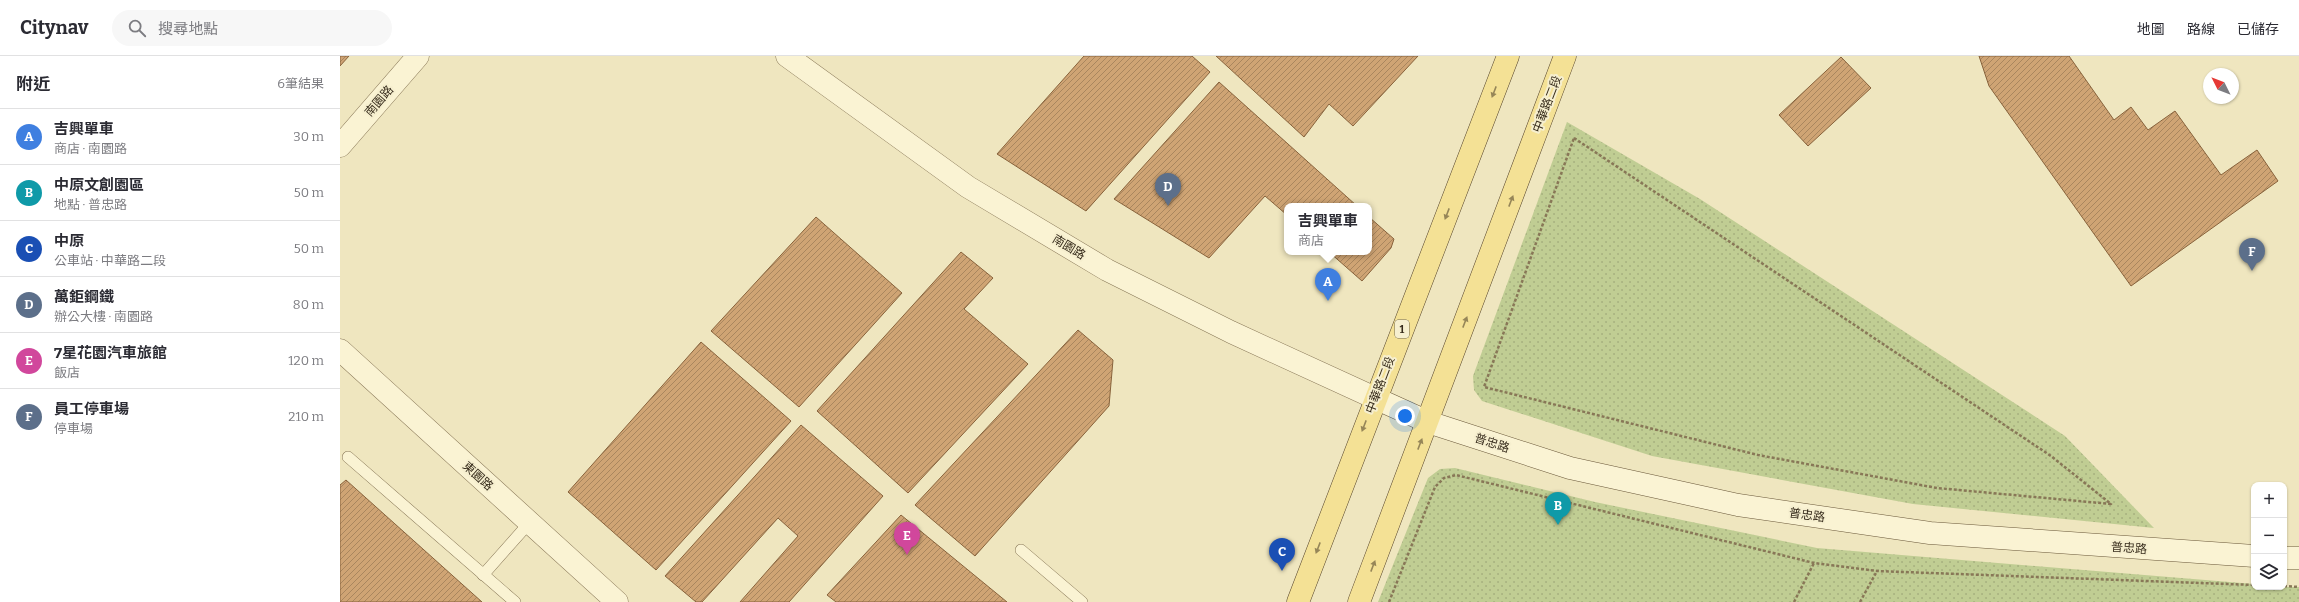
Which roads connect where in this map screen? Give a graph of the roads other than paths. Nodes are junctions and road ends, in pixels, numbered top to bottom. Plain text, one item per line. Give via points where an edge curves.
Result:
1 (418, 56) edge
2 (787, 56) edge
3 (1508, 56) edge
4 (1566, 56) edge
5 (340, 146) edge
6 (340, 350) edge
7 (1375, 398) junction
8 (1428, 422) junction
9 (348, 457) dead end
10 (530, 522) junction
11 (1021, 550) dead end
12 (2251, 556) edge
13 (2287, 558) edge
14 (2299, 558) edge
15 (483, 575) junction
16 (515, 602) edge
17 (616, 602) edge
18 (1082, 602) edge
19 (1298, 602) edge
20 (1359, 602) edge

1 - 5 street, 南園路
2 - 7 street, 南園路 via 968,187 1107,270 1231,332
3 -> 7 main road, 中華路二段 / 1
8 -> 4 main road, 中華路二段
6 - 10 street, 東園路
7 - 8 street, 普忠路
7 -> 19 main road, 中華路二段 / 1
8 - 12 street, 普忠路 via 1570,468 1738,505 1930,533
20 -> 8 main road, 中華路二段
9 - 15 lane
10 - 15 lane
10 - 17 street, 東園路
11 - 18 lane
13 - 14 street
15 - 16 lane

